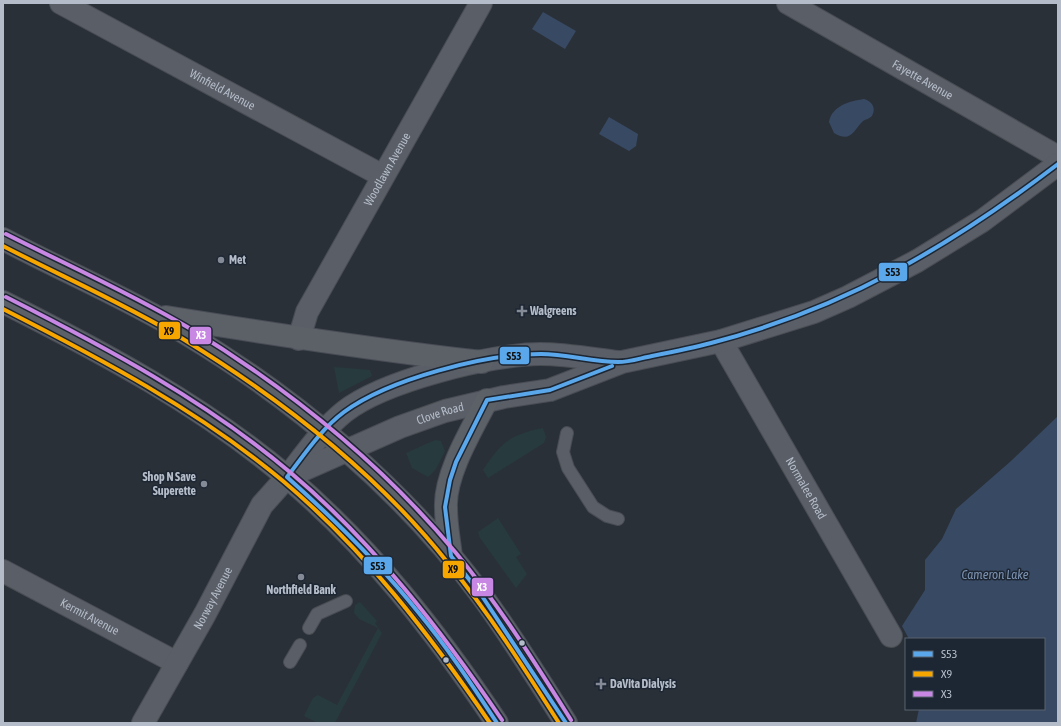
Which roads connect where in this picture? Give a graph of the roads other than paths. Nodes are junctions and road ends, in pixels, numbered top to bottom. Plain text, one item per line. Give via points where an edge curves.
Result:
1 (61, 3) edge
2 (481, 3) edge
3 (788, 3) edge
4 (1058, 157) edge
5 (1058, 164) edge
6 (383, 176) junction
7 (3, 239) edge
8 (3, 302) edge
9 (153, 315) junction
10 (299, 339) junction
11 (721, 341) junction
12 (482, 362) junction
13 (622, 362) junction
14 (487, 400) junction
15 (323, 431) junction
16 (567, 433) dead end
17 (346, 451) junction
18 (287, 477) junction
19 (618, 519) dead end
20 (451, 556) junction
21 (3, 571) edge
22 (346, 601) dead end
23 (309, 628) dead end
24 (891, 636) dead end
25 (300, 645) dead end
26 (290, 662) dead end
27 (177, 663) junction
28 (143, 723) edge
29 (497, 723) edge
30 (566, 723) edge

1 - 6 street, Winfield Avenue
2 - 6 street, Woodlawn Avenue
3 - 4 street, Fayette Avenue
5 - 11 street, Clove Road via 982,221 883,279 814,312
6 - 10 street, Woodlawn Avenue via 307,312
7 - 9 main road
8 - 18 main road via 167,392
9 - 10 main road
9 - 15 main road via 241,369
10 - 12 main road
11 - 13 street, Clove Road
11 - 24 street, Normalee Road
12 - 13 street, Clove Road via 540,354
12 - 15 street, Clove Road via 426,375 373,396 345,411
13 - 14 street, Clove Road via 550,390
14 - 17 street, Clove Road via 423,418
14 - 20 main road via 456,462 450,480 445,507
15 - 17 main road
15 - 18 street, Norway Avenue
16 - 19 lane via 563,452 568,468 593,507 607,516
17 - 18 street, Clove Road
17 - 20 main road via 391,493
18 - 27 street, Norway Avenue via 262,505
18 - 29 main road via 341,527 402,593 434,632
20 - 30 main road via 490,608
21 - 27 street, Kermit Avenue
22 - 23 lane via 317,614
25 - 26 lane
27 - 28 street, Norway Avenue

